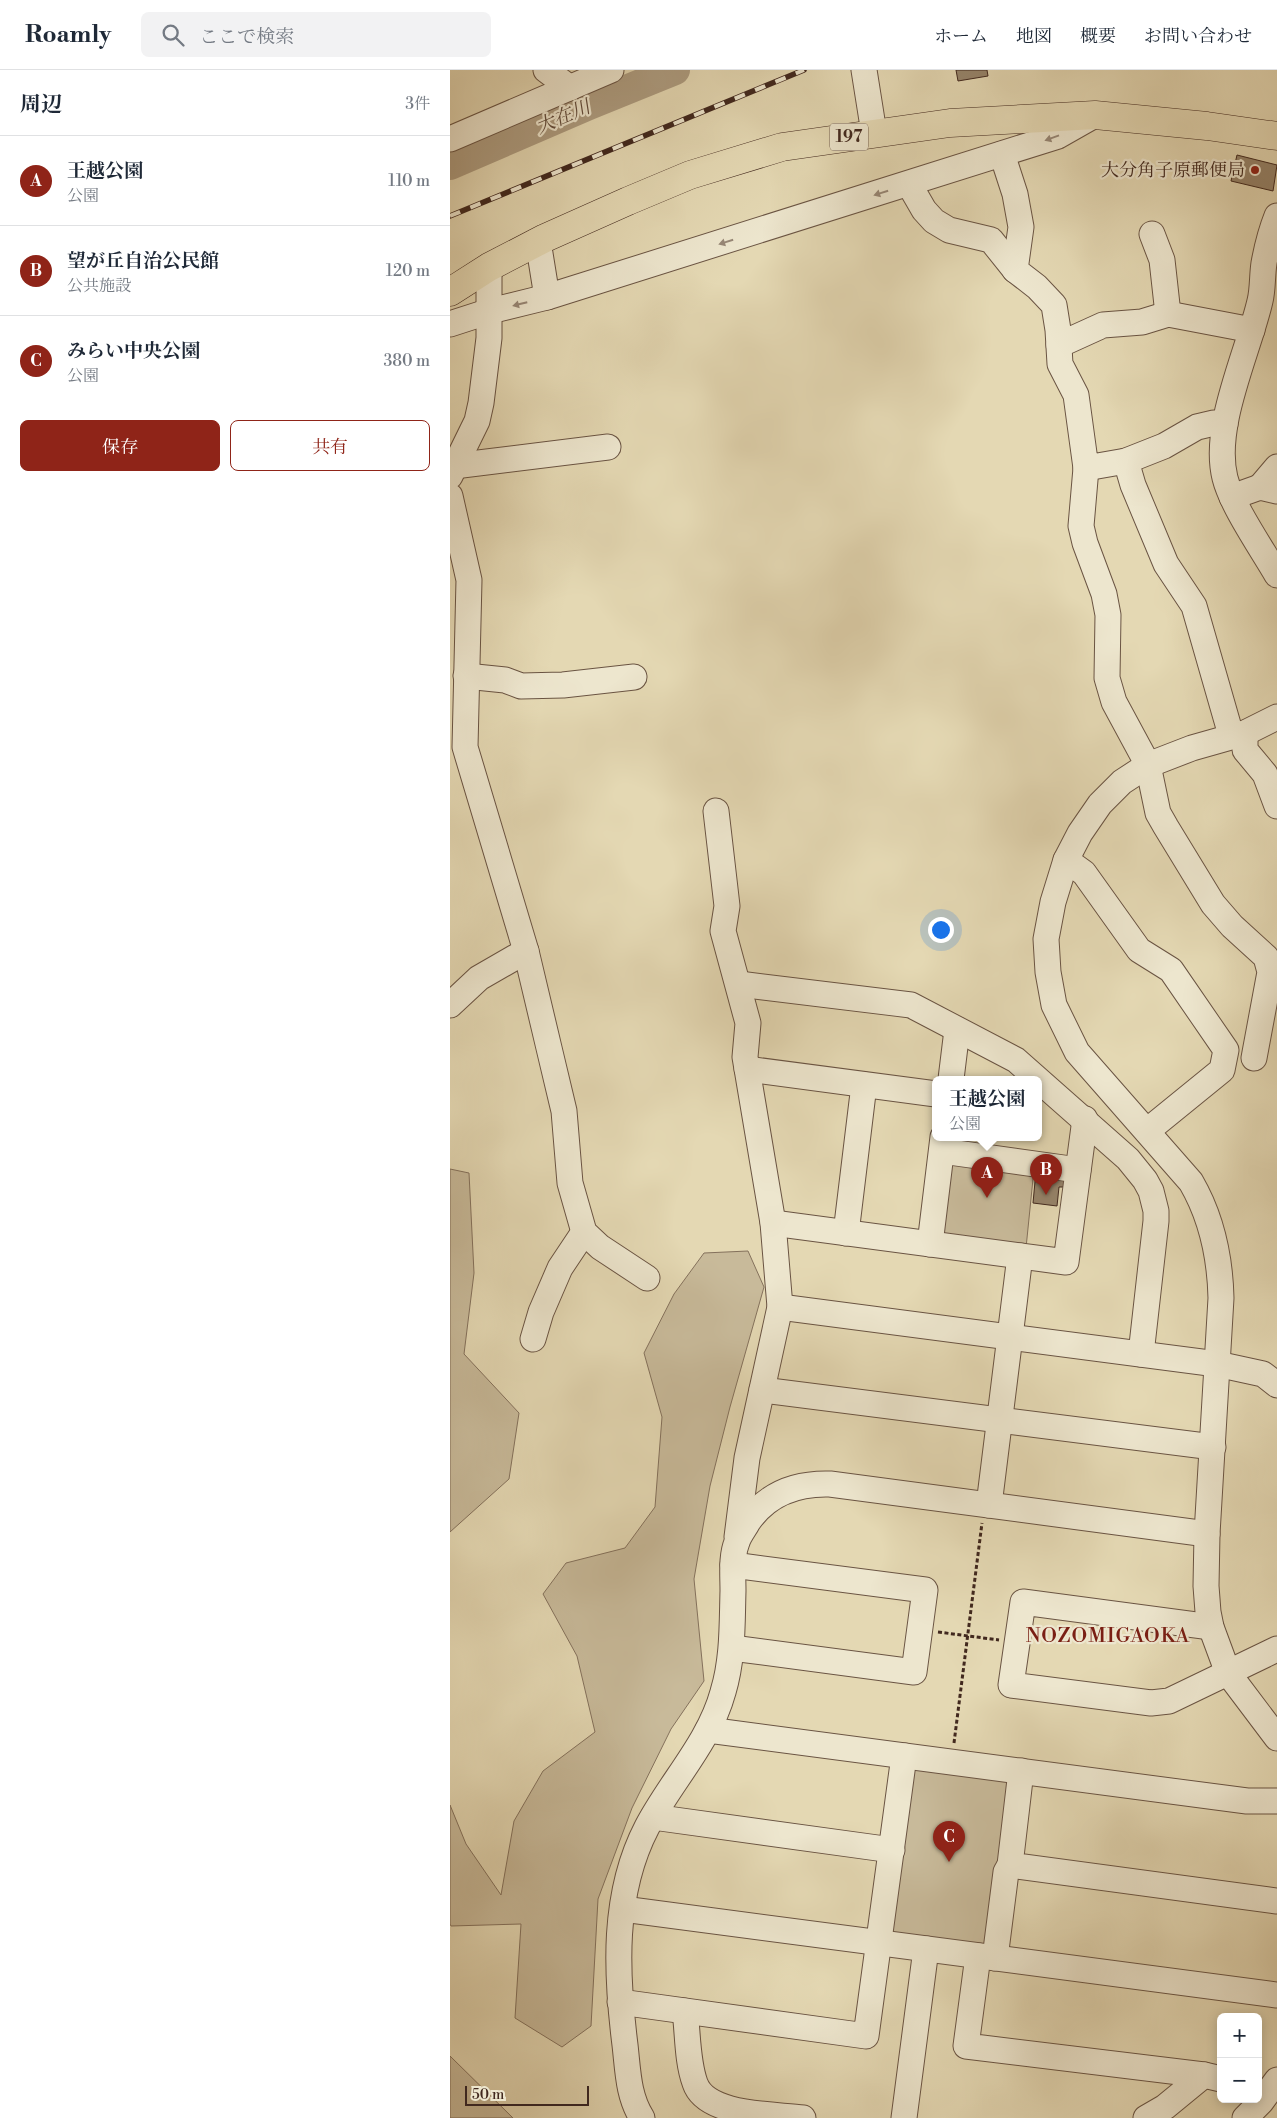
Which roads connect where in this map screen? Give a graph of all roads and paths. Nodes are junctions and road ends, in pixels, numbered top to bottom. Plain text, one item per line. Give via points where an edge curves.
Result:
1 (546, 70) edge
2 (611, 70) edge
3 (864, 70) edge
4 (570, 88) junction
5 (1095, 115) junction
6 (874, 133) junction
7 (1277, 136) edge
8 (450, 139) edge
9 (1002, 154) junction
10 (909, 184) junction
11 (1277, 216) edge
12 (1152, 234) dead end
13 (538, 242) junction
14 (489, 267) junction
15 (1015, 270) junction
16 (450, 292) edge
17 (547, 297) junction
18 (1269, 301) edge
19 (490, 311) junction
20 (1168, 314) junction
21 (450, 324) edge
22 (1252, 330) junction
23 (1059, 345) junction
24 (1225, 424) junction
25 (608, 447) dead end
26 (1126, 461) junction
27 (1277, 467) edge
28 (1086, 468) junction
29 (452, 471) edge
30 (1269, 489) edge
31 (450, 496) edge
32 (1232, 497) junction
33 (1277, 575) edge
34 (634, 678) dead end
35 (461, 681) edge
36 (1277, 717) edge
37 (1238, 734) junction
38 (1148, 765) junction
39 (1277, 806) edge
40 (716, 811) dead end
41 (1066, 860) junction
42 (526, 951) junction
43 (739, 984) junction
44 (450, 1004) edge
45 (957, 1030) junction
46 (1254, 1058) dead end
47 (747, 1069) junction
48 (951, 1076) edge
49 (1035, 1076) edge
50 (1042, 1082) edge
51 (864, 1085) junction
52 (932, 1094) edge
53 (1085, 1119) junction
54 (1147, 1131) junction
55 (942, 1144) edge
56 (1078, 1170) junction
57 (773, 1223) junction
58 (584, 1232) junction
59 (846, 1233) junction
60 (930, 1244) junction
61 (1020, 1256) junction
62 (647, 1278) dead end
63 (780, 1307) junction
64 (1010, 1337) junction
65 (533, 1339) dead end
66 (1141, 1354) junction
67 (1218, 1364) junction
68 (1277, 1385) edge
69 (762, 1390) junction
70 (999, 1420) junction
71 (1213, 1447) junction
72 (986, 1510) junction
73 (1207, 1534) junction
74 (735, 1554) junction
75 (1211, 1627) junction
76 (920, 1630) junction
77 (968, 1636) junction
78 (1017, 1643) junction
79 (732, 1648) junction
80 (1277, 1649) edge
81 (1228, 1673) junction
82 (708, 1730) junction
83 (1277, 1738) edge
84 (904, 1756) junction
85 (952, 1762) junction
86 (1021, 1771) junction
87 (1277, 1801) edge
88 (653, 1817) junction
89 (892, 1850) junction
90 (1010, 1864) junction
91 (1277, 1901) edge
92 (623, 1909) junction
93 (879, 1943) junction
94 (926, 1949) junction
95 (987, 1957) junction
96 (1277, 1994) edge
97 (620, 2002) junction
98 (685, 2011) junction
99 (1212, 2077) edge
100 (1277, 2080) edge
101 (1254, 2106) edge
102 (638, 2114) edge
103 (803, 2118) edge
104 (904, 2118) edge
105 (1146, 2118) edge

1 - 4 street
2 - 4 street
3 - 6 street
4 - 8 street
5 - 6 highway, 197 via 950,123
5 - 7 highway, 197
5 -> 9 street via 1058,136
6 - 13 highway, 197 via 782,147 690,175
9 - 10 street
9 - 15 street via 1016,194 1021,227
10 - 15 street via 934,221 948,230 991,240
10 -> 17 street
11 - 18 street via 1264,265
12 - 20 street via 1162,260
13 - 14 highway, 197
13 - 17 street
14 - 16 highway, 197
14 - 19 street
15 - 23 street via 1054,305
17 -> 19 street
18 - 22 street
19 - 21 street
19 - 29 street via 477,421
20 - 22 street
20 - 23 street via 1142,322 1103,326
22 - 24 street
23 - 28 street via 1060,364 1076,395
24 - 26 street via 1197,427 1164,446
24 - 32 street via 1222,457
25 - 29 street
26 - 28 street
26 - 37 street via 1166,564 1194,606
27 - 30 street
28 - 38 street via 1081,526 1106,601 1107,678 1114,702
30 - 32 street
31 - 35 street via 469,580
32 - 33 street
34 - 35 street via 521,686 505,680
35 - 42 street via 465,747
36 - 37 street
37 - 38 street
37 - 39 street via 1245,750 1265,774
38 - 41 street via 1122,782 1100,804
38 - 46 street via 1158,813 1208,896 1232,926 1266,957 1270,972
40 - 43 street via 727,906 723,931
41 - 54 street via 1046,939 1054,1006 1077,1052
41 - 54 street via 1084,873 1139,950 1171,970 1226,1050 1222,1070
42 - 44 street via 478,978
42 - 58 street via 564,1111 570,1183
43 - 45 street via 911,1005
43 - 47 street via 748,1023
45 - 48 street
45 - 49 street via 1016,1060
47 - 51 street
47 - 57 street
50 - 53 street
51 - 52 street
51 - 59 street
53 - 56 street
53 - 66 street via 1128,1158 1145,1180 1155,1202 1156,1220
54 - 67 street via 1191,1182 1210,1223 1221,1269
55 - 56 street
55 - 60 street
56 - 61 street via 1066,1262
57 - 59 street
57 - 63 street
58 - 62 street via 600,1247
58 - 65 street via 560,1268
59 - 60 street
60 - 61 street
61 - 64 street
63 - 64 street
63 - 69 street
64 - 66 street
64 - 70 street
66 - 67 street
67 - 68 street via 1264,1374
67 - 71 street
69 - 70 street
69 - 74 street via 747,1458
70 - 71 street
70 - 72 street
71 - 73 street
72 - 73 street
72 - 74 street via 830,1484 812,1484 790,1488 773,1497 749,1521
72 - 77 path
73 - 75 street via 1206,1586
74 - 76 street via 925,1590
74 - 79 street
75 - 78 street via 1023,1602
75 - 81 street
76 - 77 path
76 - 79 street via 914,1672
77 - 78 path
77 - 85 path
78 - 81 street via 1012,1685 1151,1703 1169,1701
79 - 82 street via 723,1694
80 - 81 street
81 - 83 street
82 - 84 street
82 - 88 street
84 - 85 street
84 - 89 street
85 - 86 street
86 - 87 street via 1247,1801
86 - 90 street
88 - 89 street
88 - 92 street via 634,1863
89 - 93 street
90 - 91 street
90 - 95 street
92 - 93 street
92 - 97 street via 618,1954
93 - 94 street
93 - 98 street via 866,2036
94 - 95 street
94 - 104 street
95 - 96 street
95 - 99 street via 966,2046
97 - 98 street
97 - 102 street via 629,2083
98 - 103 street via 693,2076 696,2087 709,2102 725,2108
99 - 105 street
100 - 101 street

